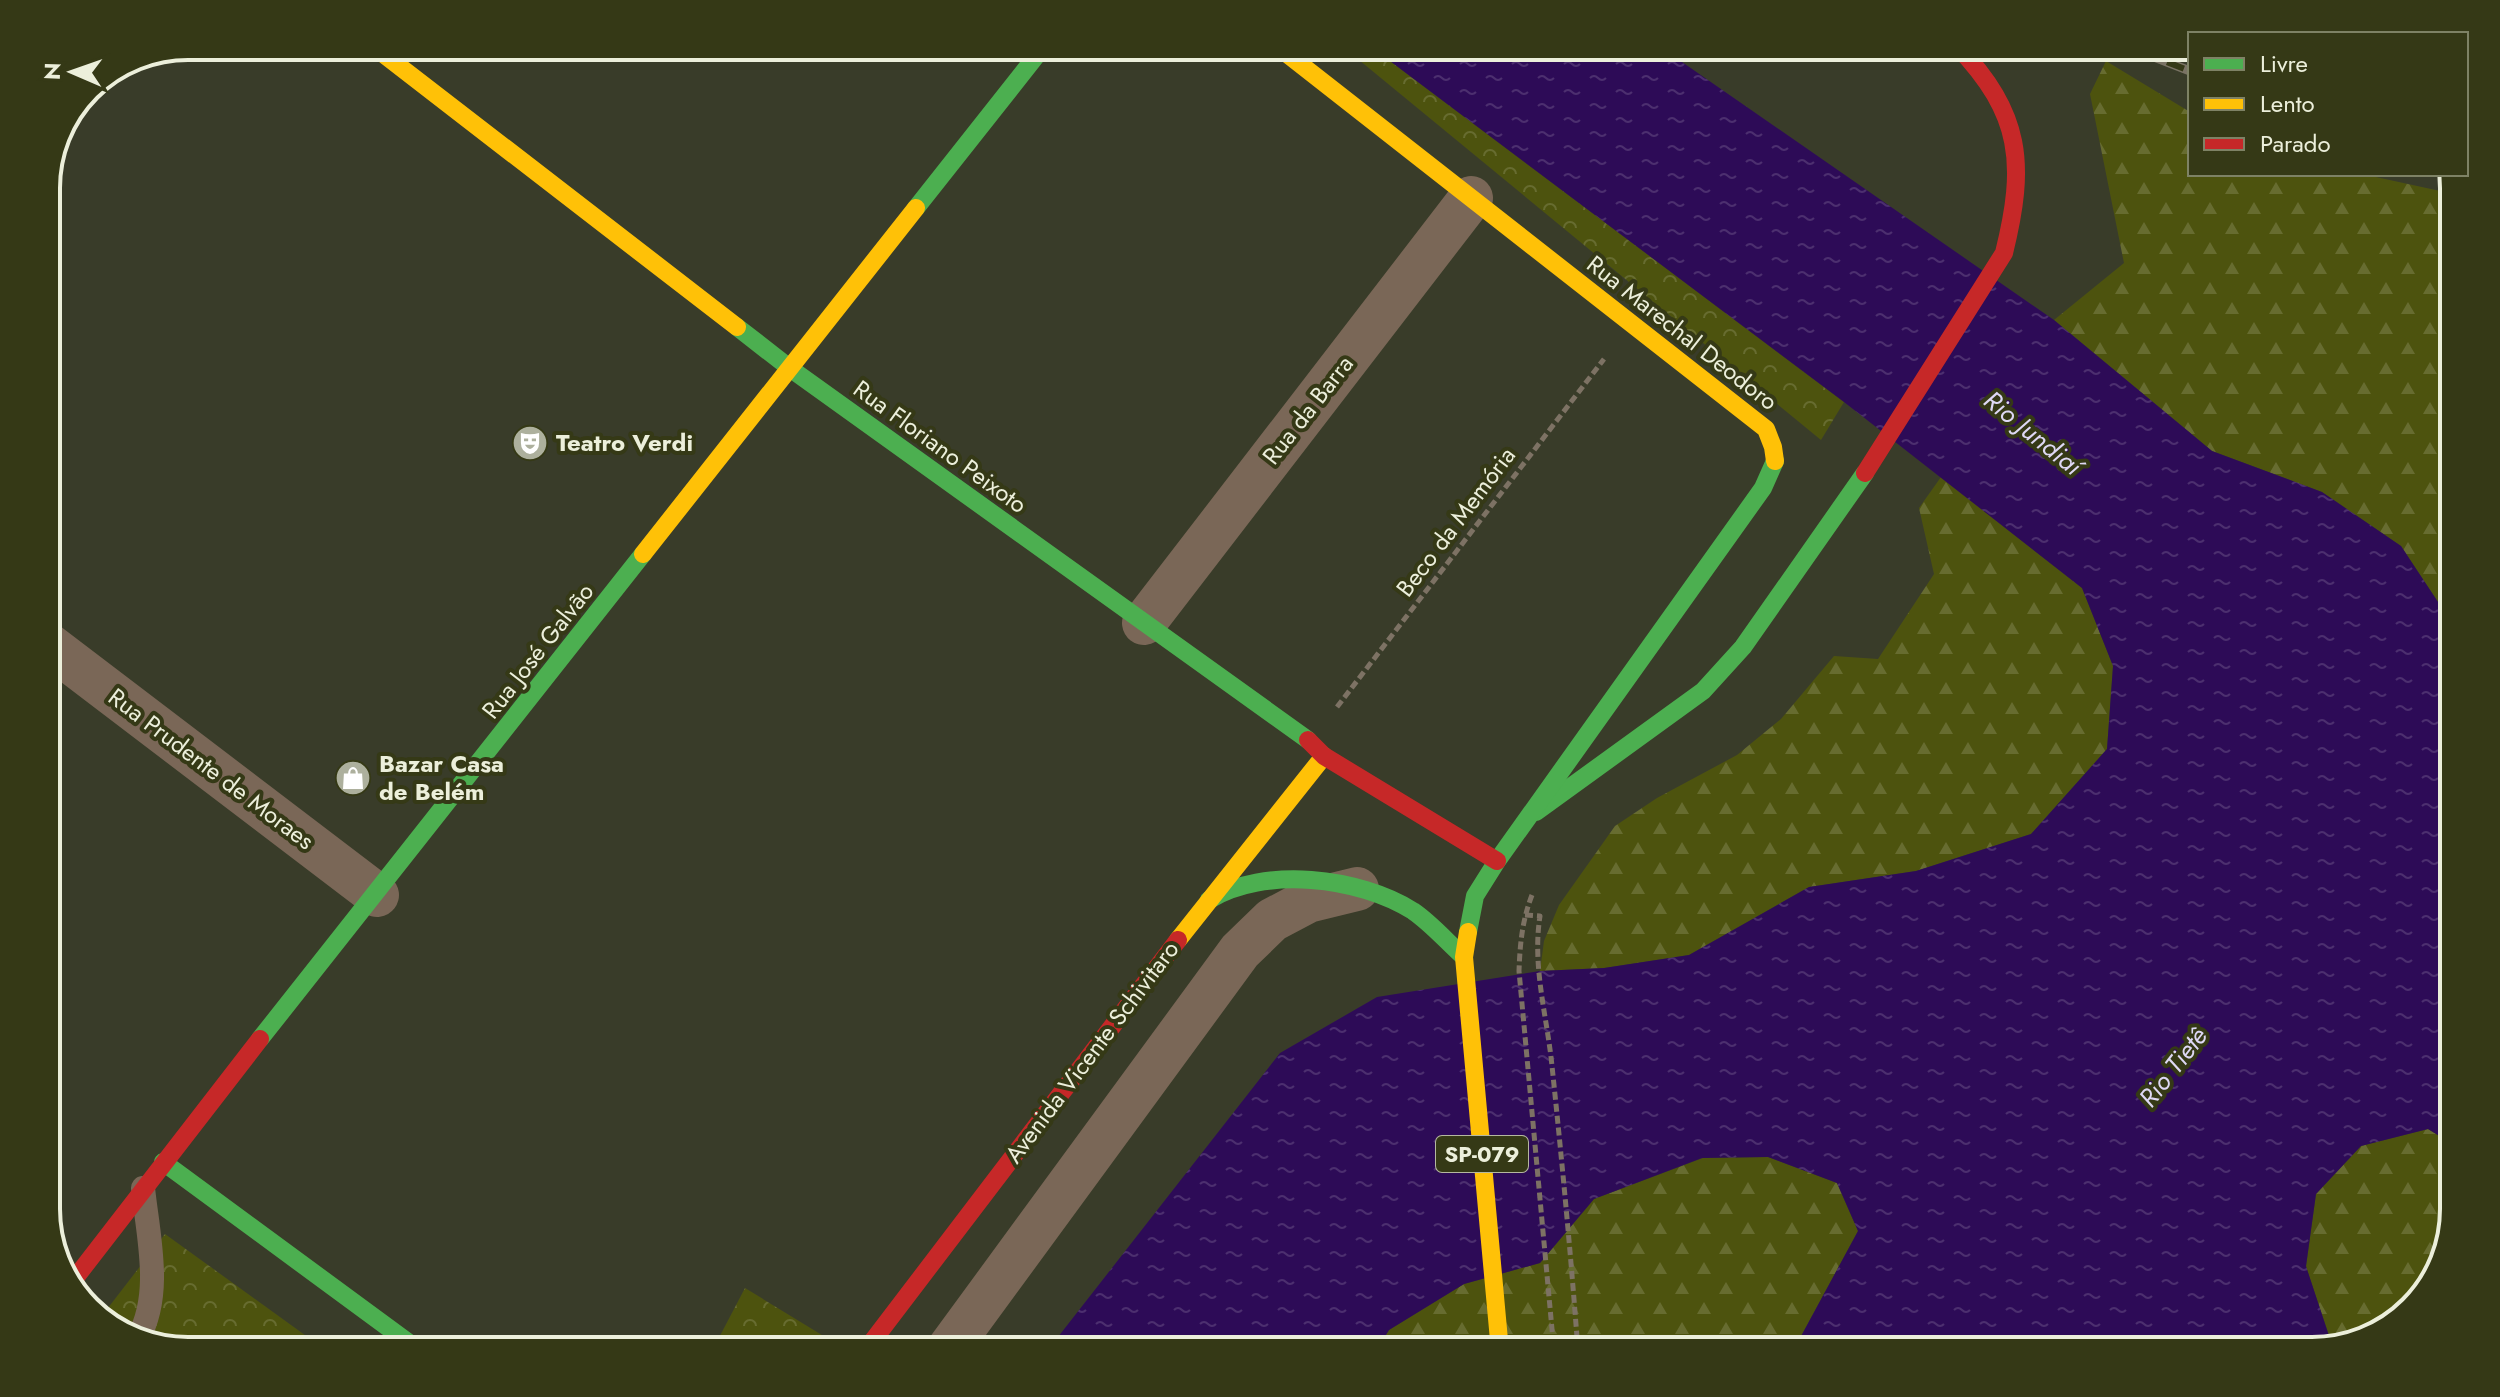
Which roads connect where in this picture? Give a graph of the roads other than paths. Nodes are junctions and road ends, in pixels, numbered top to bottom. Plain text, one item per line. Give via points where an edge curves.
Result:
1 (391, 60) edge
2 (1033, 60) edge
3 (1295, 60) edge
4 (1972, 60) edge
5 (1471, 198) junction
6 (791, 369) junction
7 (1144, 623) junction
8 (60, 654) edge
9 (1324, 756) junction
10 (1531, 816) junction
11 (1497, 861) junction
12 (1357, 889) junction
13 (377, 895) junction
14 (1209, 900) junction
15 (1464, 957) junction
16 (163, 1162) junction
17 (143, 1188) junction
18 (78, 1274) edge
19 (142, 1328) edge
20 (401, 1337) edge
21 (876, 1337) edge
22 (957, 1337) edge
23 (1499, 1337) edge

1 - 6 main road, Rua Floriano Peixoto
2 - 6 main road, Rua José Galvão
3 - 5 main road, Rua Marechal Deodoro
4 - 10 main road, Rua Marechal Deodoro via 2005,108 2017,153 2014,219 2004,253 1872,463 1743,647 1703,691
5 - 7 street, Rua da Barra
5 - 10 main road, Rua Marechal Deodoro via 1766,429 1777,454 1763,488
6 - 7 main road, Rua Floriano Peixoto
6 - 13 main road, Rua José Galvão
7 - 9 main road, Rua Floriano Peixoto
8 - 13 street, Rua Prudente de Moraes
9 - 11 main road, Rua Floriano Peixoto
9 - 14 main road, Avenida Vicente Schivitaro
10 - 11 main road, Rua Marechal Deodoro
11 - 15 main road, Rua Marechal Deodoro via 1475,896
12 - 14 main road via 1277,880 1237,885
12 - 15 main road via 1412,910
12 - 22 street via 1308,901 1272,920 1240,951
13 - 16 main road, Rua José Galvão
14 - 21 main road, Avenida Vicente Schivitaro
15 - 23 main road, SP-079
16 - 17 main road, Rua José Galvão
16 - 20 main road
17 - 18 main road, Rua José Galvão
17 - 19 lane via 152,1277

